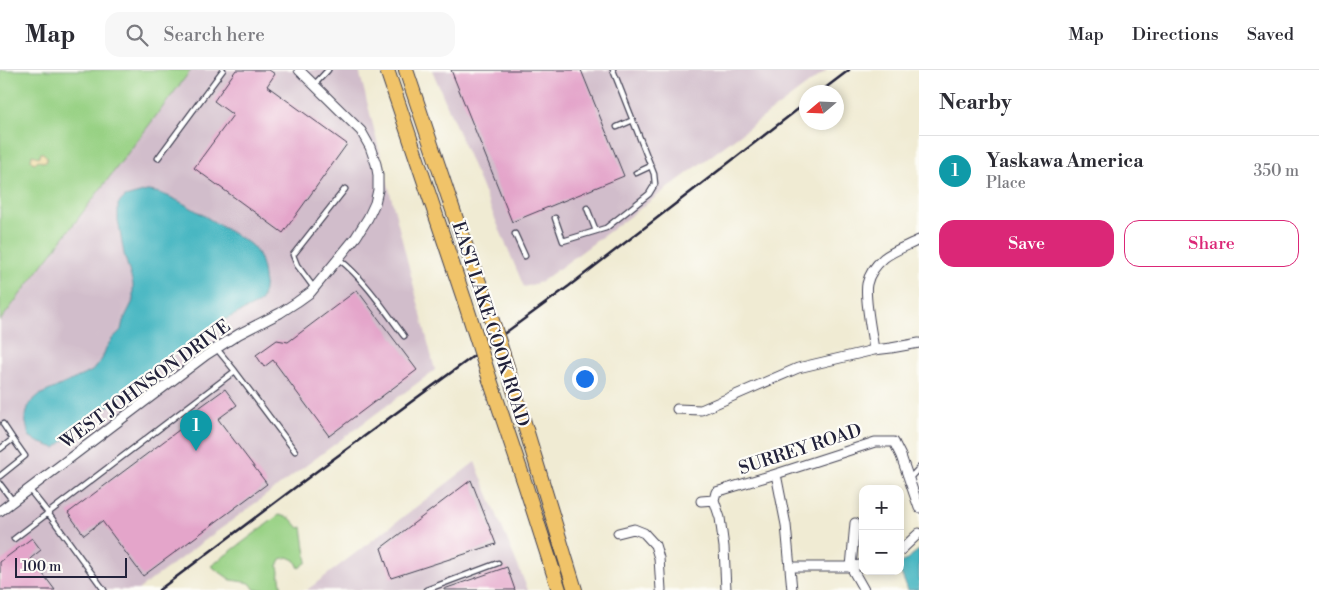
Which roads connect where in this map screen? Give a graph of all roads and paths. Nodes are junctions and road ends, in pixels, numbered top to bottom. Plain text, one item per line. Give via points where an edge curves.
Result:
1 (223, 70) edge
2 (299, 70) edge
3 (328, 70) edge
4 (387, 70) edge
5 (406, 70) edge
6 (612, 70) edge
7 (314, 85) junction
8 (633, 120) junction
9 (617, 127) dead end
10 (158, 158) dead end
11 (651, 166) junction
12 (636, 173) dead end
13 (345, 189) dead end
14 (586, 208) dead end
15 (554, 218) dead end
16 (596, 231) junction
17 (516, 234) dead end
18 (919, 240) edge
19 (525, 256) dead end
20 (338, 258) junction
21 (314, 288) junction
22 (404, 336) dead end
23 (919, 342) edge
24 (216, 348) junction
25 (874, 350) junction
26 (235, 371) junction
27 (677, 409) dead end
28 (3, 424) dead end
29 (13, 439) junction
30 (0, 449) edge
31 (295, 451) dead end
32 (919, 468) edge
33 (776, 474) junction
34 (0, 476) edge
35 (909, 479) junction
36 (0, 484) edge
37 (29, 489) junction
38 (715, 496) junction
39 (13, 501) junction
40 (701, 501) dead end
41 (919, 508) edge
42 (0, 511) edge
43 (48, 513) junction
44 (855, 523) dead end
45 (618, 533) dead end
46 (919, 533) edge
47 (14, 539) dead end
48 (904, 547) edge
49 (498, 563) dead end
50 (859, 565) edge
51 (791, 567) junction
52 (851, 567) junction
53 (104, 590) edge
54 (426, 590) edge
55 (558, 590) edge
56 (575, 590) edge
57 (661, 590) edge
58 (726, 590) edge
59 (792, 590) edge
60 (864, 590) edge

1 - 10 lane
2 - 7 street, WEST JOHNSON DRIVE
3 - 7 lane
4 - 55 main road, EAST LAKE COOK ROAD, bridge
5 - 56 main road, EAST LAKE COOK ROAD, bridge via 484,296
6 - 8 lane
7 - 20 street, WEST JOHNSON DRIVE via 362,131 378,175 375,203 368,218
8 - 9 lane
8 - 11 lane
11 - 12 lane
11 - 16 lane via 655,184 649,194 606,228
13 - 21 lane via 293,255
14 - 16 lane
15 - 16 lane via 563,241
17 - 19 lane
18 - 25 street via 884,258 867,284
20 - 21 street, WEST JOHNSON DRIVE
20 - 22 lane via 366,284
21 - 24 street, WEST JOHNSON DRIVE via 280,313
23 - 25 street
24 - 26 lane
24 - 37 street, WEST JOHNSON DRIVE
25 - 27 street via 798,368 701,410
26 - 31 lane
26 - 43 lane
28 - 29 lane
29 - 30 lane
29 - 34 lane via 26,456
32 - 35 lane
33 - 35 street, SURREY ROAD via 876,442 894,442
33 - 38 street, SURREY ROAD
33 - 51 street
35 - 41 street
36 - 39 lane
37 - 39 street, WEST JOHNSON DRIVE
37 - 43 lane
38 - 40 street, SURREY ROAD
38 - 58 street via 724,547
39 - 42 street, WEST JOHNSON DRIVE
43 - 47 lane
43 - 53 lane
44 - 52 street
45 - 57 street via 634,529 644,533 655,545
46 - 48 street
49 - 54 lane
50 - 52 street
51 - 52 street
51 - 59 street
52 - 60 street

